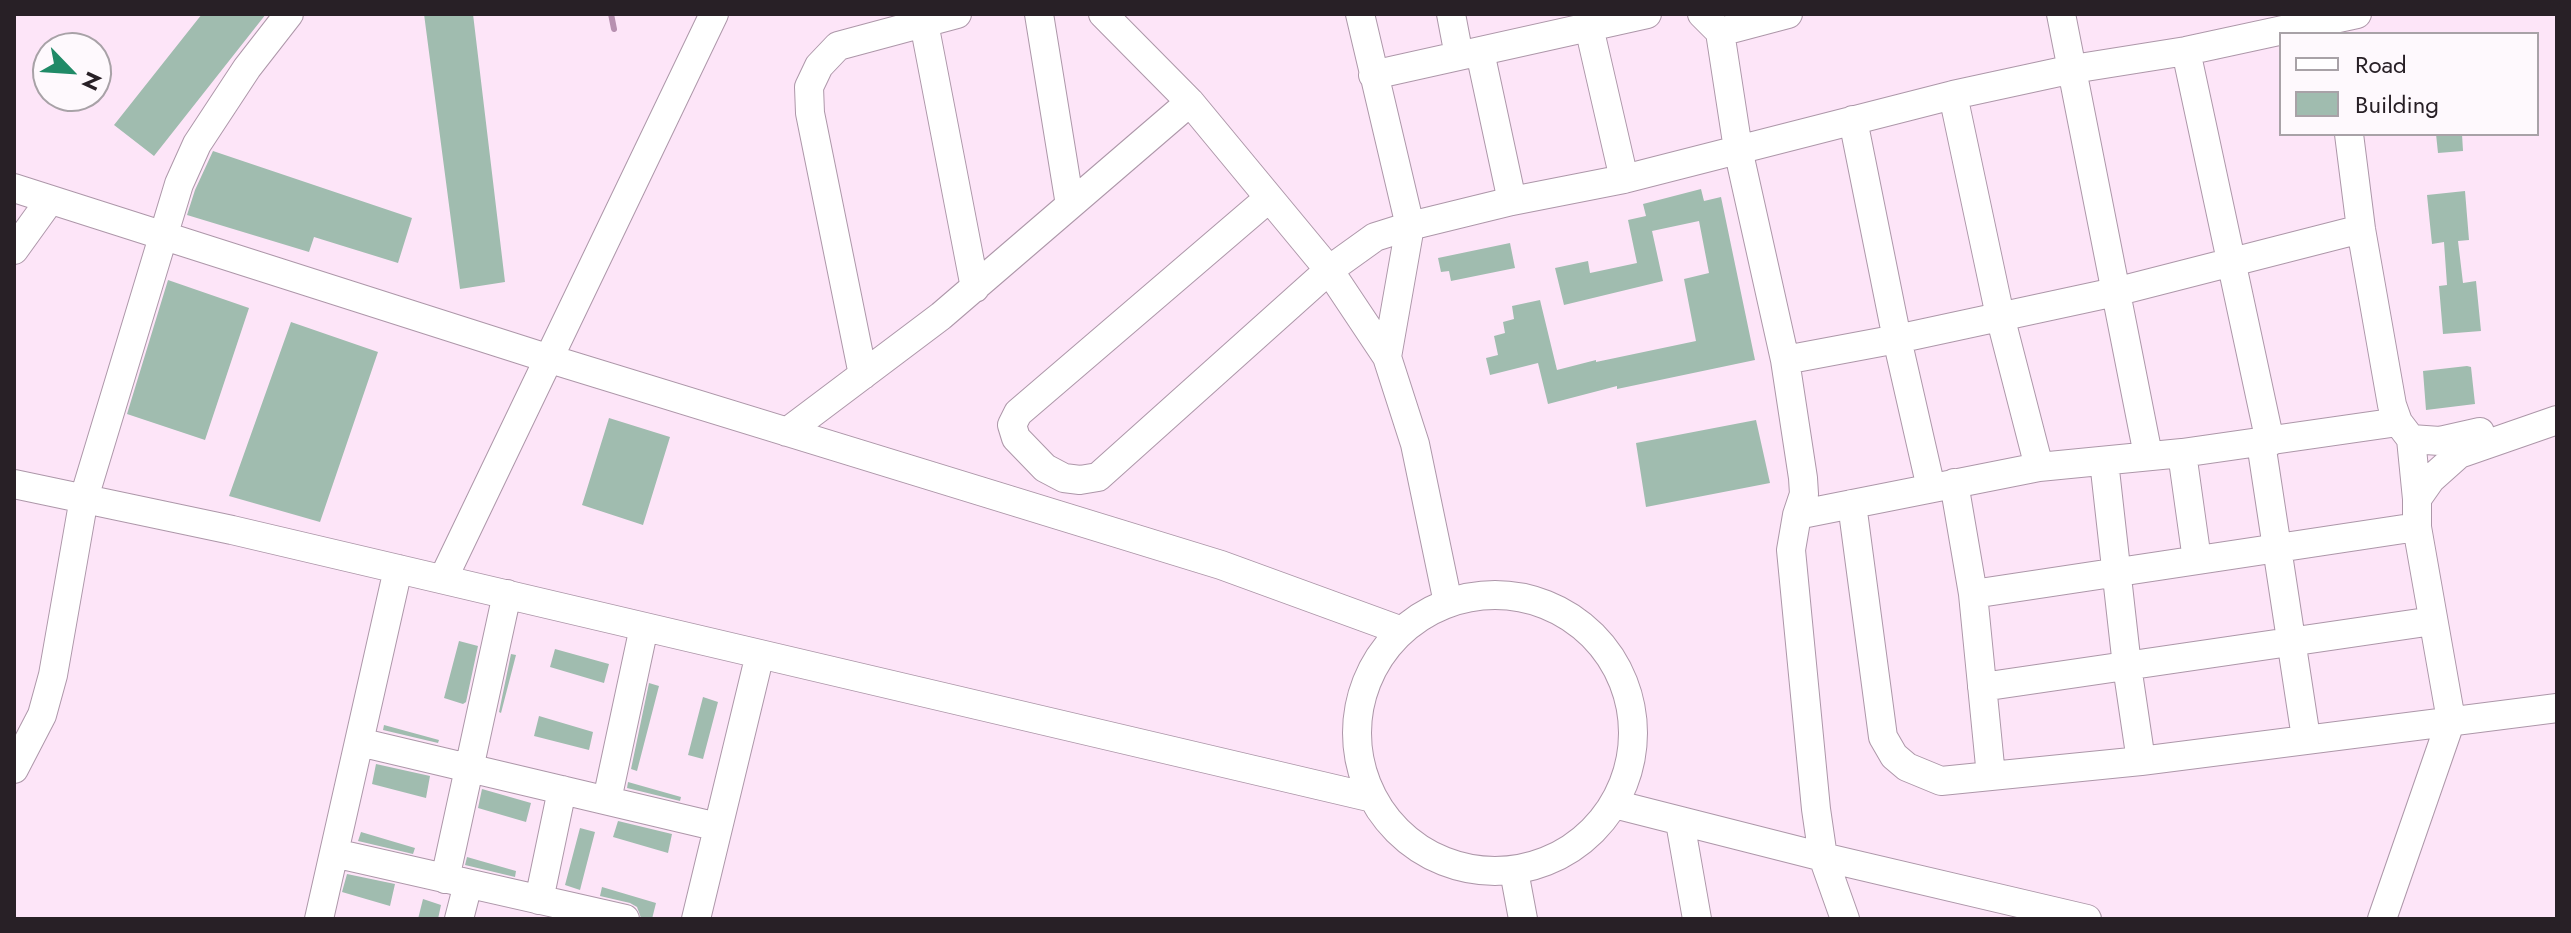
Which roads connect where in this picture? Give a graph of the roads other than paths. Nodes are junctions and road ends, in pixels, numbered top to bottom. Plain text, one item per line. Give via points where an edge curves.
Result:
1 (289, 14) edge
2 (714, 14) edge
3 (957, 14) edge
4 (1039, 14) edge
5 (1103, 14) edge
6 (1360, 14) edge
7 (1451, 14) edge
8 (1647, 14) edge
9 (1788, 14) edge
10 (2061, 14) edge
11 (924, 23) junction
12 (1711, 23) edge
13 (2343, 23) edge
14 (1589, 27) junction
15 (2293, 32) edge
16 (2279, 34) edge
17 (2186, 51) junction
18 (1470, 54) junction
19 (2073, 69) junction
20 (1373, 75) junction
21 (1953, 95) junction
22 (1190, 102) junction
23 (1853, 120) junction
24 (2349, 136) edge
25 (1738, 149) junction
26 (1624, 179) junction
27 (14, 188) edge
28 (1269, 198) junction
29 (50, 200) junction
30 (1512, 201) junction
31 (1070, 205) junction
32 (1410, 226) junction
33 (2361, 229) junction
34 (164, 236) junction
35 (14, 250) edge
36 (2232, 262) junction
37 (1329, 270) junction
38 (975, 288) junction
39 (2115, 292) junction
40 (2000, 316) junction
41 (1897, 339) junction
42 (1387, 357) junction
43 (550, 359) junction
44 (1785, 360) junction
45 (863, 375) junction
46 (2557, 408) edge
47 (2557, 420) edge
48 (2404, 431) junction
49 (787, 432) junction
50 (2265, 442) junction
51 (2182, 453) junction
52 (2148, 455) junction
53 (2104, 461) junction
54 (2039, 467) junction
55 (14, 484) edge
56 (1943, 485) junction
57 (84, 498) junction
58 (1852, 504) junction
59 (2417, 513) junction
60 (1797, 515) junction
61 (2278, 548) junction
62 (2197, 560) junction
63 (398, 569) junction
64 (2117, 573) junction
65 (443, 579) junction
66 (507, 594) junction
67 (1973, 594) junction
68 (1448, 603) junction
69 (2433, 621) junction
70 (644, 627) junction
71 (1402, 631) junction
72 (2292, 642) junction
73 (760, 654) junction
74 (2127, 666) junction
75 (1982, 687) junction
76 (2557, 708) edge
77 (2451, 720) junction
78 (2306, 738) junction
79 (359, 742) junction
80 (2141, 761) junction
81 (469, 767) junction
82 (14, 769) edge
83 (1991, 776) junction
84 (562, 790) junction
85 (1373, 798) junction
86 (607, 800) junction
87 (1614, 804) junction
88 (1680, 822) junction
89 (718, 827) junction
90 (334, 853) junction
91 (1823, 857) junction
92 (1514, 871) junction
93 (457, 881) junction
94 (552, 908) edge
95 (319, 919) edge
96 (459, 919) edge
97 (625, 919) edge
98 (696, 919) edge
99 (1523, 919) edge
100 (1697, 919) edge
101 (1845, 919) edge
102 (2087, 919) edge
103 (2382, 919) edge

1 - 34 street via 197,144
2 - 43 street
3 - 11 street
4 - 31 street
5 - 22 street
6 - 20 street
7 - 18 street
8 - 14 street
9 - 12 street
10 - 19 street
11 - 38 street
11 - 45 street via 838,46 809,87
12 - 25 street
13 - 15 street
14 - 18 street
14 - 26 street
16 - 17 street
17 - 19 street
17 - 36 street
18 - 20 street
18 - 30 street
19 - 21 street
19 - 39 street
20 - 32 street
21 - 23 street
21 - 40 street
22 - 28 street
22 - 31 street
23 - 25 street
23 - 41 street
24 - 33 street
25 - 26 street
25 - 44 street
26 - 30 street
27 - 29 street
28 - 37 street
28 - 37 street via 1018,413 1012,425 1016,438 1045,468 1064,478 1098,477
29 - 34 street
29 - 35 street
30 - 32 street
31 - 38 street
32 - 37 street via 1375,237
32 - 42 street
33 - 36 street
33 - 48 street via 2392,405
34 - 43 street
34 - 57 street
36 - 39 street
36 - 50 street
37 - 42 street
38 - 45 street
39 - 40 street
39 - 52 street
40 - 41 street
40 - 54 street
41 - 44 street
41 - 56 street
42 - 68 street via 1415,444
43 - 49 street
43 - 65 street
44 - 60 street via 1803,478
45 - 49 street
46 - 48 street via 2456,439
47 - 59 street via 2459,454 2431,479
48 - 50 street
48 - 59 street
49 - 71 street via 1221,565
50 - 51 street
50 - 61 street
51 - 52 street
51 - 62 street
52 - 53 street
53 - 54 street
53 - 64 street
54 - 56 street
55 - 57 street
56 - 58 street
56 - 67 street
57 - 63 street
57 - 82 street via 53,675 42,715
58 - 60 street
58 - 83 street via 1883,737 1894,756 1921,774 1941,781
59 - 61 street
59 - 69 street
60 - 91 street via 1791,550
61 - 62 street
61 - 72 street
62 - 64 street
63 - 65 street
63 - 79 street
64 - 67 street
64 - 74 street
65 - 66 street
66 - 70 street
66 - 81 street
67 - 75 street
68 - 71 street
68 - 87 street via 1490,594 1532,599 1571,616 1602,645 1624,681 1633,723 1630,765
69 - 72 street
69 - 77 street
70 - 73 street
70 - 86 street
71 - 85 street via 1379,659 1363,692 1357,728 1360,764
72 - 74 street
72 - 78 street
73 - 85 street
73 - 89 street
74 - 75 street
74 - 80 street
75 - 83 street
76 - 77 street
77 - 78 street
77 - 103 street
78 - 80 street
79 - 81 street
79 - 90 street
80 - 83 street
81 - 84 street
81 - 93 street
84 - 86 street
84 - 94 street
85 - 92 street via 1398,832 1432,857 1472,870
86 - 89 street
87 - 88 street
87 - 92 street via 1588,836 1553,859
88 - 91 street
88 - 100 street
89 - 98 street
90 - 93 street
90 - 95 street
91 - 101 street
91 - 102 street
92 - 99 street
93 - 94 street
93 - 96 street
94 - 97 street

